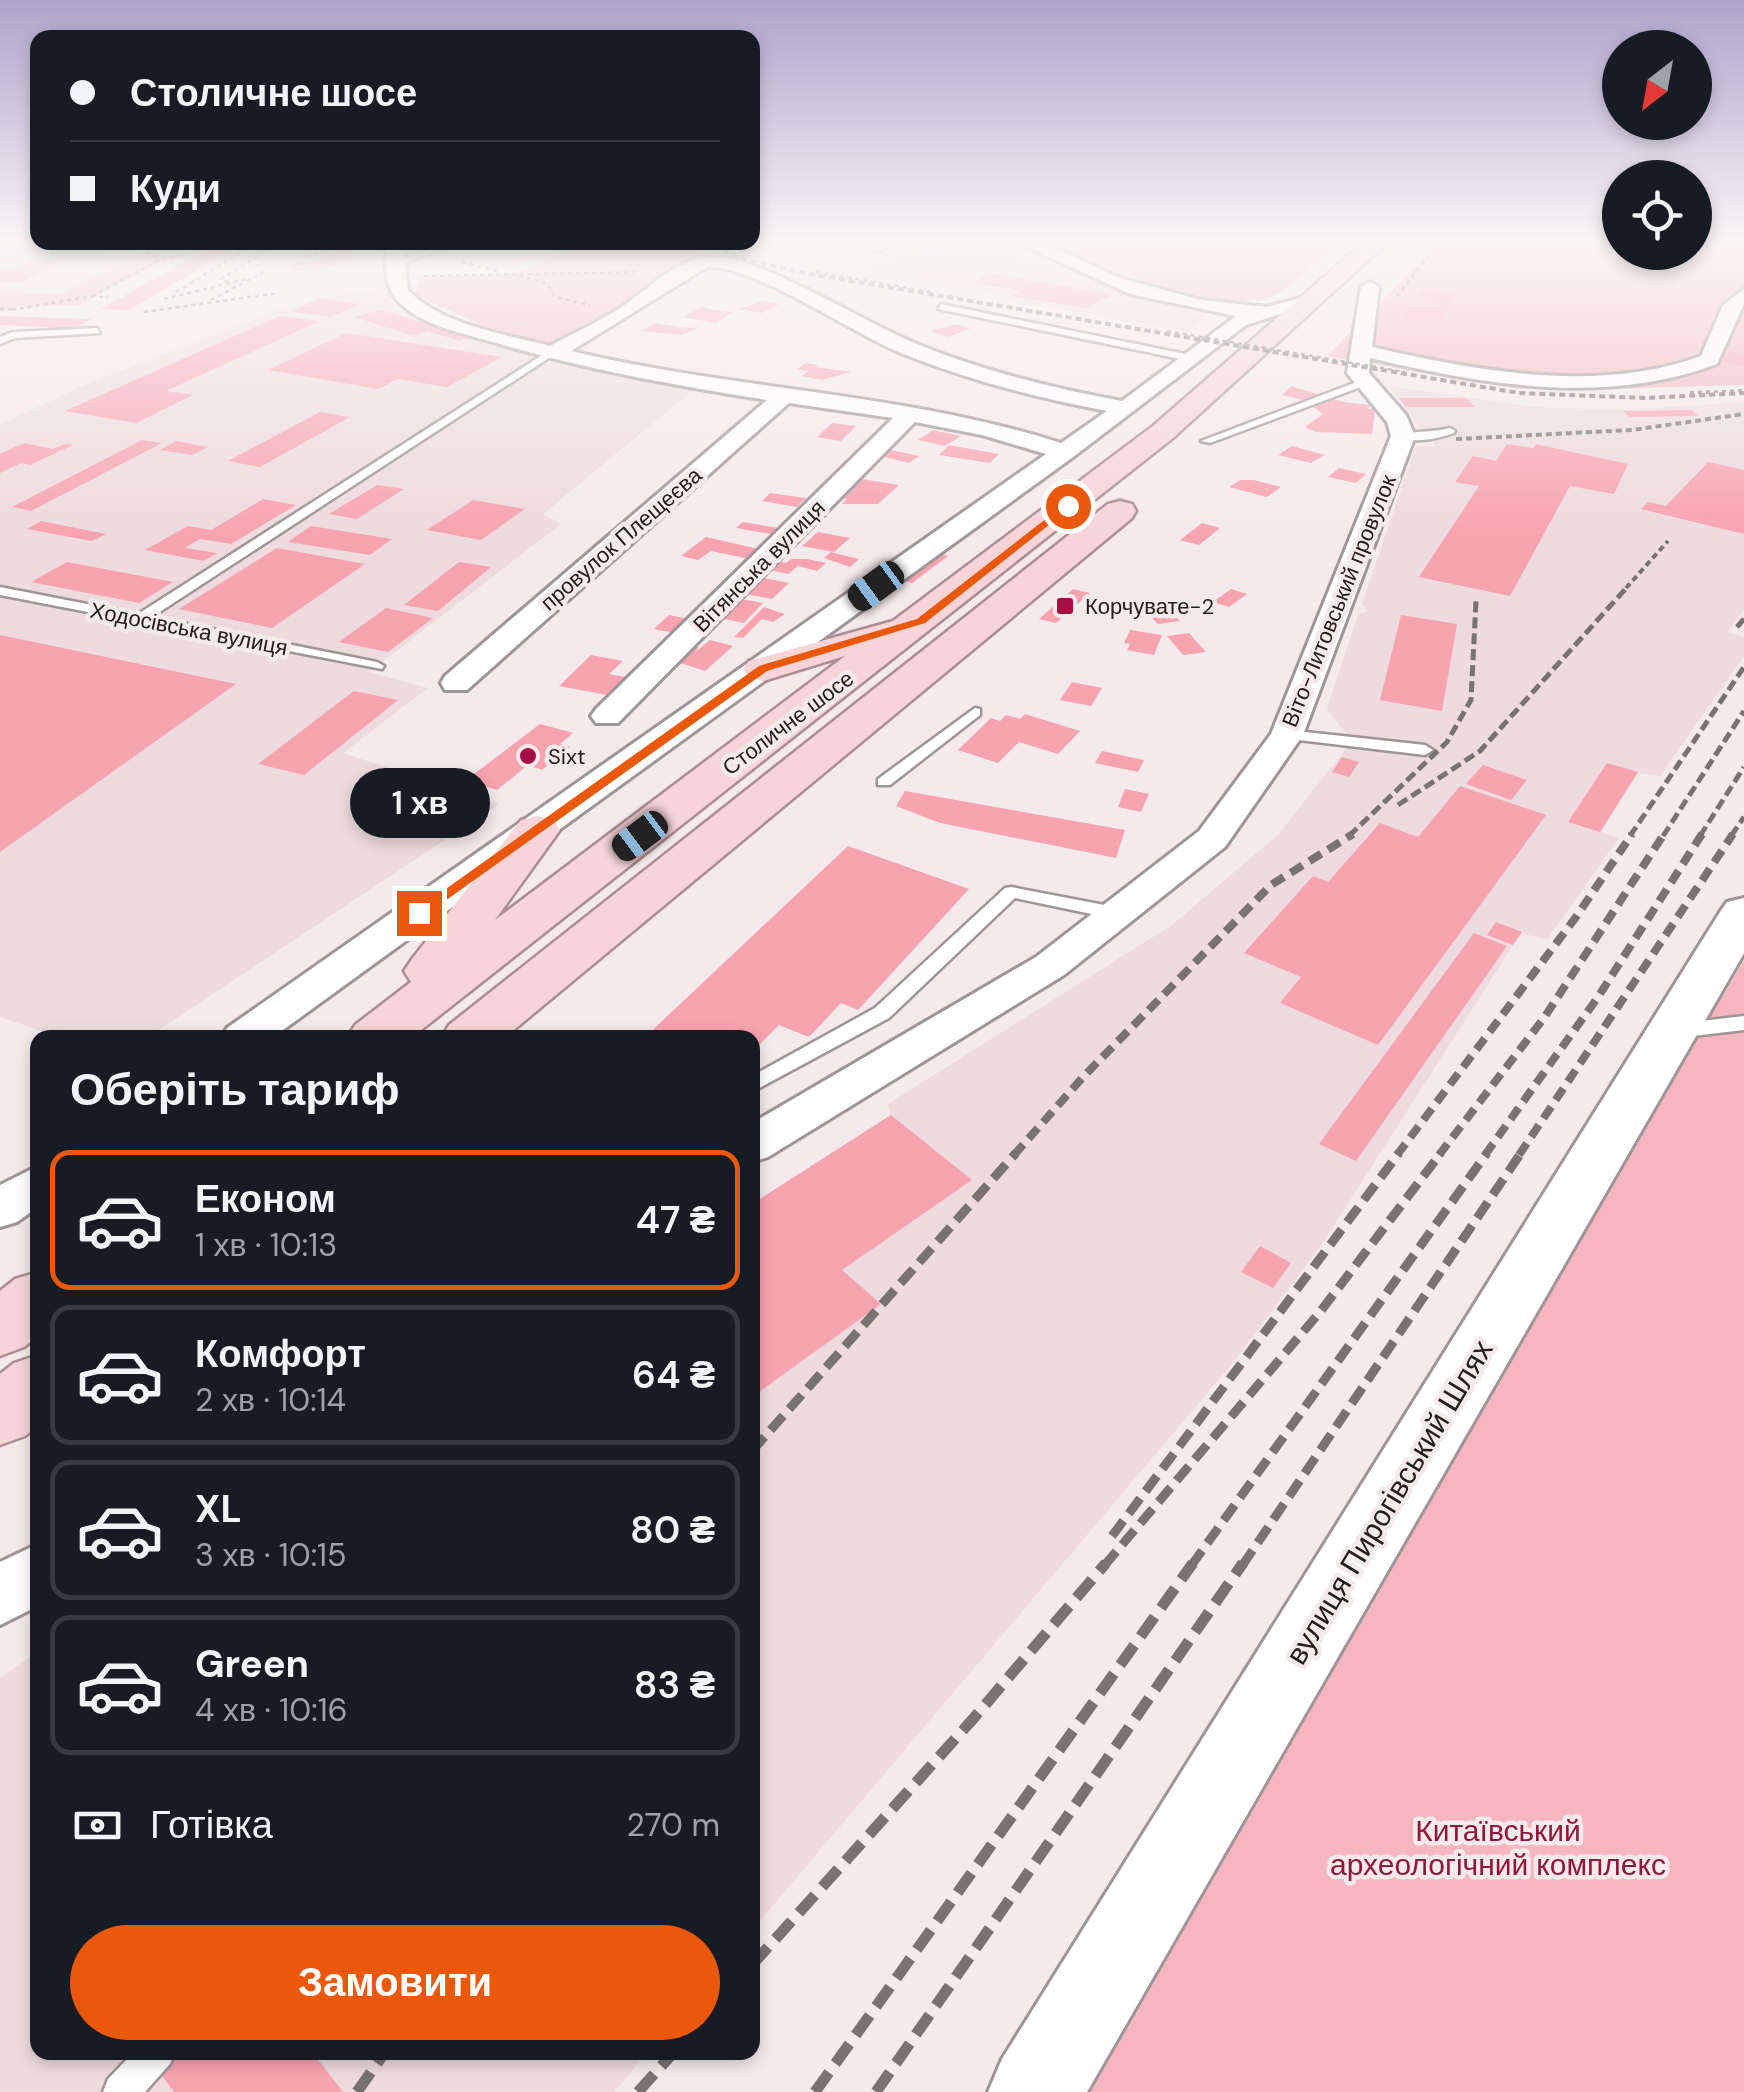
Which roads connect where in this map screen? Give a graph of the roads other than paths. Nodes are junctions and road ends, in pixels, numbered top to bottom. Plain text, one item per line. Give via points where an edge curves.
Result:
1 (511, 341) edge
2 (574, 341) edge
3 (893, 341) edge
4 (1105, 341) edge
5 (1212, 341) edge
6 (1268, 341) edge
7 (1305, 341) edge
8 (1368, 341) edge
9 (1718, 341) edge
10 (550, 354) junction
11 (1190, 358) junction
12 (1366, 362) junction
13 (785, 395) junction
14 (1126, 408) junction
15 (909, 414) junction
16 (1450, 431) dead end
17 (1403, 436) junction
18 (1206, 441) junction
19 (1065, 452) junction
20 (0, 591) edge
21 (140, 619) junction
22 (921, 621) junction
23 (377, 666) dead end
24 (763, 669) junction
25 (456, 683) dead end
26 (975, 712) dead end
27 (608, 716) dead end
28 (1286, 735) junction
29 (1425, 750) dead end
30 (884, 782) dead end
31 (537, 830) junction
32 (1744, 912) edge
33 (1120, 914) junction
34 (1744, 1023) edge
35 (253, 1030) edge
36 (384, 1030) edge
37 (385, 1030) edge
38 (478, 1030) edge
39 (1672, 1031) junction
40 (760, 1080) edge
41 (760, 1140) edge
42 (30, 1188) edge
43 (0, 1209) edge
44 (30, 1304) edge
45 (0, 1328) edge
46 (30, 1390) edge
47 (0, 1414) edge
48 (30, 1577) edge
49 (0, 1596) edge
50 (151, 2060) edge
51 (121, 2092) edge
52 (1035, 2092) edge

1 - 10 street
2 - 10 street
3 - 14 street via 1012,384
4 - 11 lane
5 - 11 street
6 - 22 highway, Столичне шосе via 1163,432
7 - 18 highway, Столичне шосе
8 - 12 street
9 - 12 street via 1710,360 1668,374 1567,381
10 - 13 street
10 - 21 lane
11 - 14 street
12 - 17 street
12 - 18 lane
13 - 15 street
13 - 25 street, провулок Плещеєва
14 - 19 street
15 - 19 street
15 - 27 street, Вітянська вулиця
16 - 17 lane
17 - 28 street, Віто-Литовський провулок
18 - 38 highway, Столичне шосе
19 - 24 street
20 - 21 lane, Ходосівська вулиця
21 - 23 lane, Ходосівська вулиця
22 - 24 highway
22 - 37 highway, Столичне шосе
24 - 31 street
26 - 30 lane
28 - 29 lane
28 - 33 street, Віто-Литовський провулок via 1212,838
31 - 35 street
31 - 36 highway
32 - 39 street, вулиця Пирогівський Шлях
33 - 40 lane via 1011,892 882,1013
33 - 41 street, Віто-Литовський провулок via 1050,966
34 - 39 lane
39 - 52 street, вулиця Пирогівський Шлях
42 - 43 street
44 - 45 highway
46 - 47 highway
48 - 49 street
50 - 51 lane

